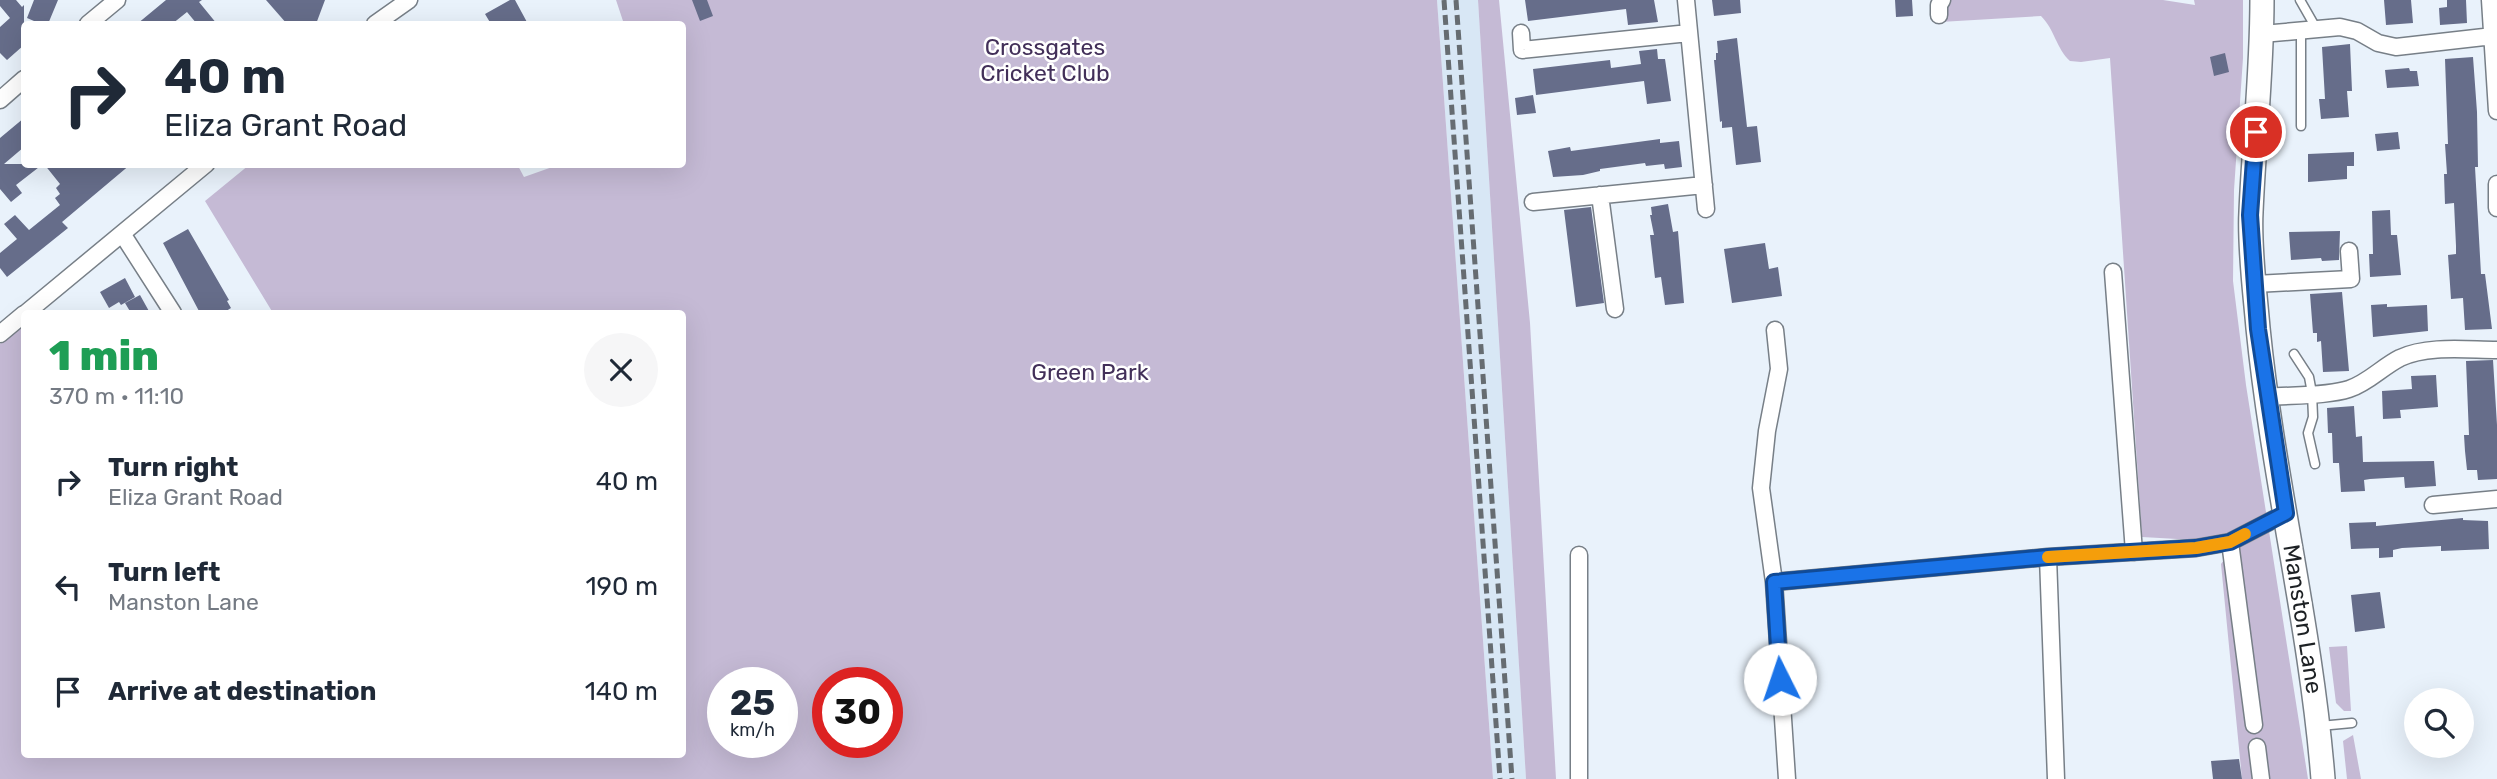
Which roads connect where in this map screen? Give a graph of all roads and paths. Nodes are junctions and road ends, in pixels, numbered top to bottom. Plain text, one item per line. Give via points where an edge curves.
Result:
1 (409, 0) edge
2 (1686, 0) edge
3 (2262, 0) edge
4 (2300, 0) edge
5 (2490, 0) edge
6 (106, 3) edge
7 (385, 6) edge
8 (91, 21) edge
9 (2308, 29) junction
10 (1521, 33) dead end
11 (1689, 33) junction
12 (2262, 34) junction
13 (2493, 36) junction
14 (1522, 50) junction
15 (1524, 67) dead end
16 (21, 82) edge
17 (0, 100) edge
18 (2497, 111) edge
19 (2301, 126) dead end
20 (200, 168) edge
21 (2497, 184) edge
22 (1704, 185) junction
23 (1600, 195) junction
24 (1533, 202) dead end
25 (2497, 208) edge
26 (1706, 209) dead end
27 (123, 234) junction
28 (2349, 251) dead end
29 (2113, 272) dead end
30 (2255, 284) junction
31 (1615, 309) dead end
32 (30, 310) edge
33 (171, 310) edge
34 (21, 317) edge
35 (1775, 330) dead end
36 (0, 334) edge
37 (2497, 350) edge
38 (2294, 354) dead end
39 (2312, 393) junction
40 (2268, 397) junction
41 (2315, 464) dead end
42 (2497, 499) edge
43 (2433, 505) dead end
44 (2286, 513) junction
45 (2230, 542) junction
46 (2134, 552) junction
47 (1578, 555) dead end
48 (2048, 557) junction
49 (1774, 582) junction
50 (2352, 723) dead end
51 (2254, 725) dead end
52 (2319, 726) junction
53 (2257, 747) dead end
54 (1579, 779) edge
55 (1787, 779) edge
56 (2056, 779) edge
57 (2261, 779) edge
58 (2323, 779) edge

1 - 7 street
2 - 11 street
3 - 12 street, Manston Lane
4 - 9 lane
5 - 13 street
6 - 8 street
9 - 12 street
9 - 13 street via 2340,26 2396,47
9 - 19 lane
10 - 14 street
11 - 14 street
11 - 22 street
12 - 30 street, Manston Lane via 2250,215
13 - 18 street
14 - 15 street
16 - 17 street
20 - 27 street
21 - 25 street
22 - 23 street
22 - 26 street
23 - 24 street
23 - 31 street
27 - 32 street
27 - 33 street
28 - 30 street via 2351,279
29 - 46 street
30 - 40 street, Manston Lane
34 - 36 street
35 - 49 street via 1779,369 1761,488
37 - 39 street via 2428,351 2403,357 2348,390
38 - 39 lane via 2309,377
39 - 40 street
39 - 41 lane via 2308,433
40 - 44 street, Manston Lane
42 - 43 street
44 - 45 street
44 - 52 street, Manston Lane
45 - 46 street
45 - 51 street
46 - 48 street
47 - 54 street
48 - 49 street
48 - 56 street
49 - 55 street
50 - 52 lane
52 - 58 street, Manston Lane
53 - 57 street

